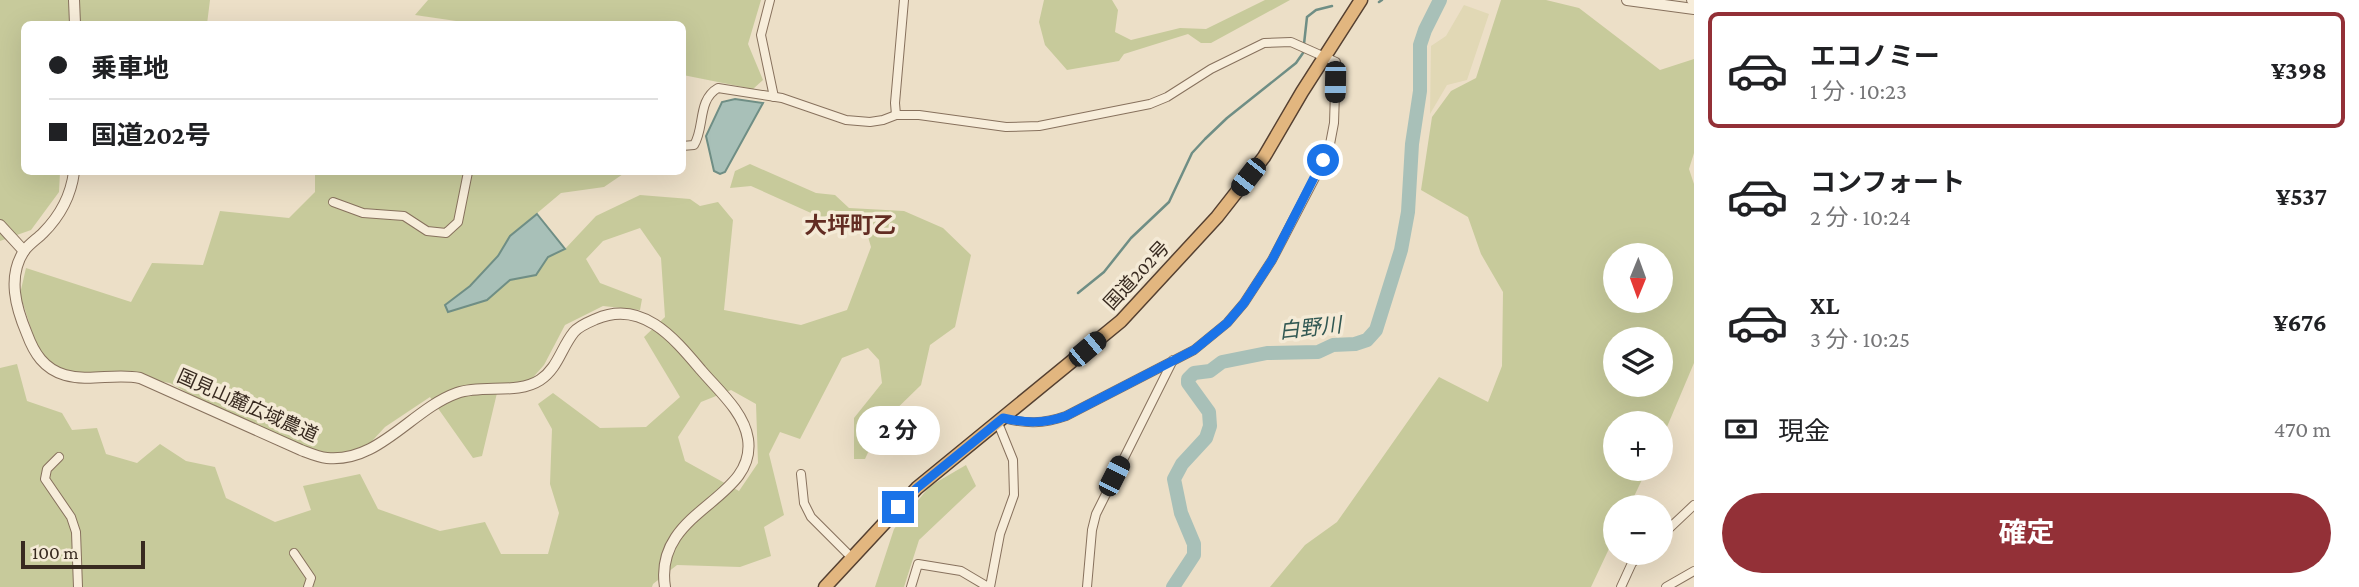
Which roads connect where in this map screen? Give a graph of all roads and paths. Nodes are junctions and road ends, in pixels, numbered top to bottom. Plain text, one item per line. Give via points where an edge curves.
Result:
1 (74, 0) edge
2 (770, 0) edge
3 (904, 0) edge
4 (1361, 0) edge
5 (1627, 0) edge
6 (1678, 0) edge
7 (1693, 1) edge
8 (1694, 9) edge
9 (75, 21) edge
10 (1325, 57) junction
11 (774, 97) junction
12 (896, 115) junction
13 (686, 146) edge
14 (74, 175) edge
15 (467, 175) edge
16 (333, 202) dead end
17 (0, 225) edge
18 (24, 251) junction
19 (1173, 360) junction
20 (1000, 420) junction
21 (59, 457) dead end
22 (802, 474) dead end
23 (1694, 505) edge
24 (1673, 525) edge
25 (294, 553) dead end
26 (851, 557) junction
27 (1631, 565) edge
28 (1694, 570) edge
29 (78, 587) edge
30 (308, 587) edge
31 (665, 587) edge
32 (825, 587) edge
33 (911, 587) edge
34 (989, 587) edge
35 (1087, 587) edge
36 (1621, 587) edge
37 (1667, 587) edge

1 - 9 street
2 - 11 street via 761,35
3 - 12 street
4 - 10 highway, 国道202号
5 - 8 street
6 - 7 street
10 - 12 street via 1280,41 1264,43 1150,104 1039,126 1006,127
10 - 19 street via 1336,62 1334,123 1316,176 1244,303 1213,335
10 - 20 highway, 国道202号 via 1264,157 1217,218 1121,321
11 - 12 street via 846,120 870,122
11 - 13 street via 718,88 711,92 700,115 694,145
14 - 18 street, 国見山麓広域農道 via 59,213
15 - 16 street via 458,222 446,233 427,231 404,215 363,213
17 - 18 street
18 - 31 street, 国見山麓広域農道 via 14,285 16,305 31,345 51,370 67,376 140,378 326,458 364,452 427,408 461,392 518,387 541,380 552,370 574,331 597,319 621,313 649,320 668,333 735,410 748,440 748,456 737,478 678,532 666,551
19 - 20 street via 1046,423
19 - 35 street via 1096,514
20 - 26 highway, 国道202号 via 917,488
20 - 34 street via 1013,460 1014,495
21 - 29 street via 47,469 45,479 76,531
22 - 26 street via 804,503 811,517
23 - 24 street
25 - 30 street via 311,578
26 - 32 highway, 国道202号
27 - 36 street
28 - 37 street
33 - 34 street via 918,564 961,571

